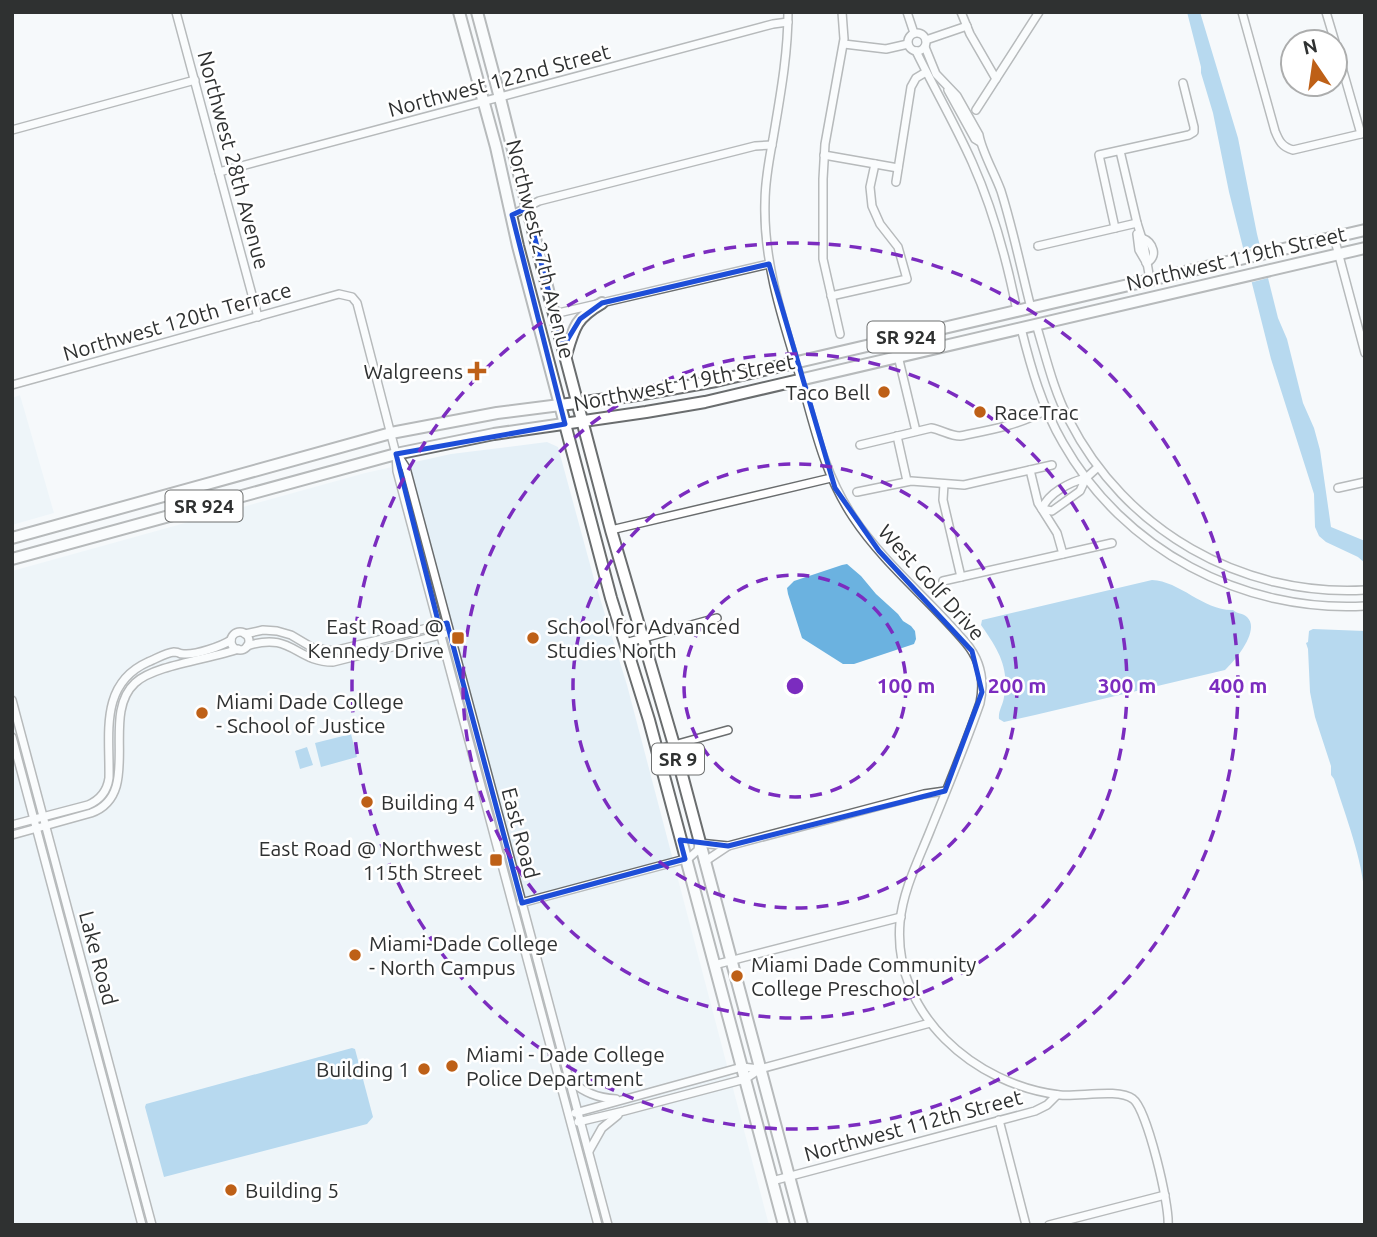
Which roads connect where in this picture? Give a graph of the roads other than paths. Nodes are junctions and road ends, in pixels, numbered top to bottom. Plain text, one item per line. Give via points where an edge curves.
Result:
1 (176, 12) edge
2 (459, 12) edge
3 (477, 12) edge
4 (788, 12) edge
5 (842, 12) edge
6 (907, 12) edge
7 (961, 12) edge
8 (1039, 12) edge
9 (1242, 12) edge
10 (788, 22) junction
11 (967, 26) junction
12 (914, 33) junction
13 (844, 44) junction
14 (908, 44) junction
15 (926, 44) junction
16 (916, 51) junction
17 (926, 72) junction
18 (996, 79) junction
19 (195, 80) junction
20 (1184, 83) dead end
21 (946, 86) junction
22 (1349, 88) edge
23 (500, 98) junction
24 (954, 102) junction
25 (483, 103) junction
26 (944, 107) junction
27 (976, 110) dead end
28 (12, 130) edge
29 (1363, 133) edge
30 (980, 142) junction
31 (772, 145) junction
32 (1120, 151) junction
33 (824, 155) junction
34 (875, 164) junction
35 (898, 168) junction
36 (219, 173) junction
37 (896, 182) dead end
38 (1000, 189) junction
39 (984, 194) junction
40 (527, 208) junction
41 (512, 215) junction
42 (1137, 223) junction
43 (1115, 228) junction
44 (1365, 230) edge
45 (1335, 237) junction
46 (1038, 246) dead end
47 (1365, 248) edge
48 (1339, 254) junction
49 (1146, 263) junction
50 (769, 264) junction
51 (1150, 280) junction
52 (831, 296) junction
53 (352, 297) joint
54 (603, 303) junction
55 (1031, 308) junction
56 (1017, 311) junction
57 (554, 314) junction
58 (258, 317) junction
59 (1036, 324) junction
60 (1021, 328) junction
61 (840, 334) dead end
62 (1365, 353) edge
63 (898, 356) junction
64 (566, 358) junction
65 (796, 363) junction
66 (801, 379) junction
67 (12, 385) edge
68 (578, 403) junction
69 (560, 405) junction
70 (1046, 410) junction
71 (582, 422) junction
72 (565, 424) junction
73 (916, 431) junction
74 (391, 433) junction
75 (897, 436) junction
76 (860, 444) dead end
77 (397, 454) junction
78 (1052, 465) dead end
79 (1098, 467) junction
80 (1030, 470) junction
81 (831, 478) junction
82 (1086, 478) junction
83 (907, 481) junction
84 (1365, 482) edge
85 (944, 484) junction
86 (1338, 488) dead end
87 (857, 492) dead end
88 (1051, 497) junction
89 (1059, 506) junction
90 (1042, 509) junction
91 (611, 530) junction
92 (12, 538) edge
93 (1112, 543) dead end
94 (1063, 554) junction
95 (12, 559) edge
96 (961, 578) junction
97 (943, 582) dead end
98 (1365, 590) edge
99 (1365, 607) edge
100 (717, 618) dead end
101 (447, 623) junction
102 (439, 625) junction
103 (450, 632) junction
104 (245, 634) junction
105 (441, 634) junction
106 (642, 639) junction
107 (231, 640) junction
108 (625, 643) junction
109 (247, 646) junction
110 (238, 649) junction
111 (156, 659) junction
112 (159, 670) junction
113 (12, 700) edge
114 (728, 730) dead end
115 (12, 737) edge
116 (674, 746) junction
117 (656, 750) junction
118 (945, 791) junction
119 (43, 817) junction
120 (34, 819) junction
121 (12, 825) edge
122 (46, 826) junction
123 (37, 828) junction
124 (12, 835) edge
125 (699, 843) junction
126 (728, 846) junction
127 (685, 859) junction
128 (704, 862) junction
129 (522, 903) junction
130 (513, 905) junction
131 (901, 917) junction
132 (731, 960) junction
133 (714, 965) junction
134 (930, 1023) junction
135 (760, 1069) junction
136 (743, 1073) junction
137 (569, 1080) junction
138 (1058, 1095) junction
139 (620, 1100) junction
140 (624, 1111) junction
141 (578, 1112) junction
142 (568, 1115) junction
143 (999, 1120) junction
144 (580, 1121) junction
145 (571, 1123) junction
146 (588, 1152) junction
147 (789, 1177) junction
148 (772, 1181) junction
149 (1165, 1195) junction
150 (142, 1225) edge
151 (152, 1225) edge
152 (598, 1225) edge
153 (608, 1225) edge
154 (784, 1225) edge
155 (802, 1225) edge
156 (1026, 1225) edge
157 (1049, 1225) edge
158 (1168, 1225) edge

1 - 19 street, Northwest 28th Avenue
2 - 25 main road, Northwest 27th Avenue / SR 9
3 - 23 main road, Northwest 27th Avenue / SR 9
4 - 10 street, West Golf Drive
5 - 13 street
6 - 12 street
7 - 11 street
8 - 18 street
9 - 29 street via 1279,142 1293,150
10 - 23 street, Northwest 122nd Street
10 - 31 street, West Golf Drive
11 - 15 street
11 - 18 street
12 - 14 street
12 - 15 street via 923,35
13 - 14 street via 886,49
13 - 33 street
14 - 16 street
15 - 16 street
15 - 21 street via 936,74
16 - 17 street
17 - 26 street
17 - 35 street via 911,87
18 - 27 street
19 - 28 street
19 - 36 street, Northwest 28th Avenue
20 - 32 street via 1194,132
21 - 24 street
21 - 30 street via 960,99
22 - 29 street
23 - 25 street, Northwest 122nd Street
23 - 40 main road, Northwest 27th Avenue / SR 9
24 - 26 street
24 - 30 street
25 - 36 street, Northwest 122nd Street
25 - 41 main road, Northwest 27th Avenue / SR 9
26 - 39 street
30 - 38 street
31 - 40 street via 539,201
31 - 50 street, West Golf Drive via 765,199
32 - 42 street
32 - 43 street via 1099,155
33 - 34 street
33 - 52 street via 823,251
34 - 35 street
34 - 52 street via 872,206 898,247 907,279
35 - 37 street
36 - 58 street, Northwest 28th Avenue
38 - 39 street
38 - 55 street
39 - 56 street
40 - 41 street
40 - 57 main road, Northwest 27th Avenue / SR 9
41 - 69 main road, Northwest 27th Avenue / SR 9
42 - 43 street
42 - 49 street via 1139,250
42 - 49 street via 1142,238 1153,249 1151,261
43 - 46 street
44 - 45 main road, Northwest 119th Street / SR 924
45 - 48 street
45 - 51 main road, Northwest 119th Street / SR 924
47 - 48 main road, Northwest 119th Street / SR 924
48 - 59 main road, Northwest 119th Street / SR 924
48 - 62 street
49 - 51 street
50 - 54 street
50 - 65 street, West Golf Drive
51 - 55 main road, Northwest 119th Street / SR 924
52 - 61 street
53 - 58 street, Northwest 120th Terrace via 339,294
53 - 74 street, East Road
54 - 57 street
54 - 64 main road via 580,319
55 - 56 main road, Northwest 119th Street / SR 924
55 - 59 main road
56 - 60 main road
56 - 65 main road, Northwest 119th Street / SR 924
57 - 64 main road, Northwest 27th Avenue / SR 9
58 - 67 street, Northwest 120th Terrace
59 - 60 main road, Northwest 119th Street / SR 924
59 - 79 street via 1064,410
60 - 63 main road, Northwest 119th Street / SR 924
60 - 70 street
63 - 66 main road, Northwest 119th Street / SR 924
63 - 73 street
64 - 68 main road, Northwest 27th Avenue / SR 9
65 - 66 street, West Golf Drive
65 - 68 main road, Northwest 119th Street / SR 924 via 674,389
66 - 71 main road, Northwest 119th Street / SR 924
66 - 81 street, West Golf Drive
68 - 69 main road, Northwest 119th Street / SR 924
68 - 71 main road, Northwest 27th Avenue / SR 9
69 - 72 main road, Northwest 27th Avenue / SR 9
69 - 74 main road, Northwest 119th Street / SR 924
70 - 73 street via 1020,422 960,436 931,428
70 - 82 street
71 - 72 main road, Northwest 119th Street / SR 924
71 - 91 main road, Northwest 27th Avenue / SR 9
72 - 77 main road, Northwest 119th Street / SR 924
72 - 108 main road, Northwest 27th Avenue / SR 9
73 - 75 street
74 - 77 street, East Road
74 - 92 main road, Northwest 119th Street / SR 924
75 - 76 street
75 - 83 street
77 - 95 main road, Northwest 119th Street / SR 924
77 - 101 street, East Road via 406,468
77 - 102 street, East Road via 397,471
78 - 80 street
79 - 82 street
79 - 98 street via 1156,526 1213,561 1289,586
80 - 85 street via 964,485
80 - 90 street
81 - 91 street
81 - 118 street, West Golf Drive via 869,539 963,639 978,662 980,703
82 - 88 street via 1072,481
82 - 89 street via 1080,491
82 - 99 street via 1144,537 1213,579 1294,603
83 - 85 street
83 - 87 street
84 - 86 street
85 - 96 street via 943,500
88 - 89 street
88 - 90 street
89 - 90 street via 1052,511
90 - 94 street
91 - 106 main road, Northwest 27th Avenue / SR 9
93 - 94 street
94 - 96 street
96 - 97 street
100 - 106 street
101 - 102 street
101 - 103 street, East Road
102 - 104 street via 333,651 313,648 282,632
102 - 105 street, East Road
103 - 105 street
103 - 129 street, East Road
104 - 107 street via 235,633
104 - 109 street
105 - 109 street via 333,662 315,660 276,641
105 - 130 street, East Road
106 - 108 street
106 - 116 main road, Northwest 27th Avenue / SR 9
107 - 110 street
107 - 111 street
108 - 117 main road, Northwest 27th Avenue / SR 9
109 - 110 street
110 - 112 street
111 - 112 street
111 - 119 street via 128,675 113,698 109,778 103,795 88,805
112 - 122 street via 140,678 123,699 117,785 110,800 96,812
113 - 119 street, Lake Road
114 - 116 street
115 - 120 street, Lake Road
116 - 117 street
116 - 125 main road, Northwest 27th Avenue / SR 9
117 - 127 main road, Northwest 27th Avenue / SR 9
118 - 126 street
118 - 131 street, West Golf Drive via 913,872
119 - 120 street
119 - 122 street, Lake Road
120 - 121 street
120 - 123 street, Lake Road
122 - 123 street
122 - 151 street, Lake Road
123 - 124 street
123 - 150 street, Lake Road
125 - 126 street
125 - 127 street via 695,854
125 - 128 main road, Northwest 27th Avenue / SR 9
126 - 128 street
127 - 129 street
127 - 133 main road, Northwest 27th Avenue / SR 9
128 - 132 main road, Northwest 27th Avenue / SR 9
129 - 130 street
129 - 137 street, East Road
130 - 142 street, East Road
131 - 132 street
131 - 134 street, West Golf Drive via 907,976
132 - 133 street
132 - 135 main road, Northwest 27th Avenue / SR 9
133 - 136 main road, Northwest 27th Avenue / SR 9
134 - 135 street
134 - 138 street, West Golf Drive via 989,1072 1021,1087
135 - 136 street
135 - 147 main road, Northwest 27th Avenue / SR 9
136 - 139 street
136 - 140 street
136 - 148 main road, Northwest 27th Avenue / SR 9
137 - 139 street via 601,1098
137 - 141 street, East Road
138 - 143 street, Northwest 112th Street via 1042,1108
138 - 149 street, West Golf Drive via 1116,1093 1137,1102
139 - 141 street
140 - 144 street
140 - 146 street via 606,1124
141 - 142 street
141 - 144 street, East Road
142 - 145 street, East Road
143 - 147 street, Northwest 112th Street
143 - 156 street
144 - 145 street
144 - 146 street, East Road
145 - 152 street, East Road
146 - 153 street, East Road
147 - 148 street, Northwest 112th Street
147 - 155 main road, Northwest 27th Avenue / SR 9
148 - 154 main road, Northwest 27th Avenue / SR 9
149 - 157 street
149 - 158 street, West Golf Drive

